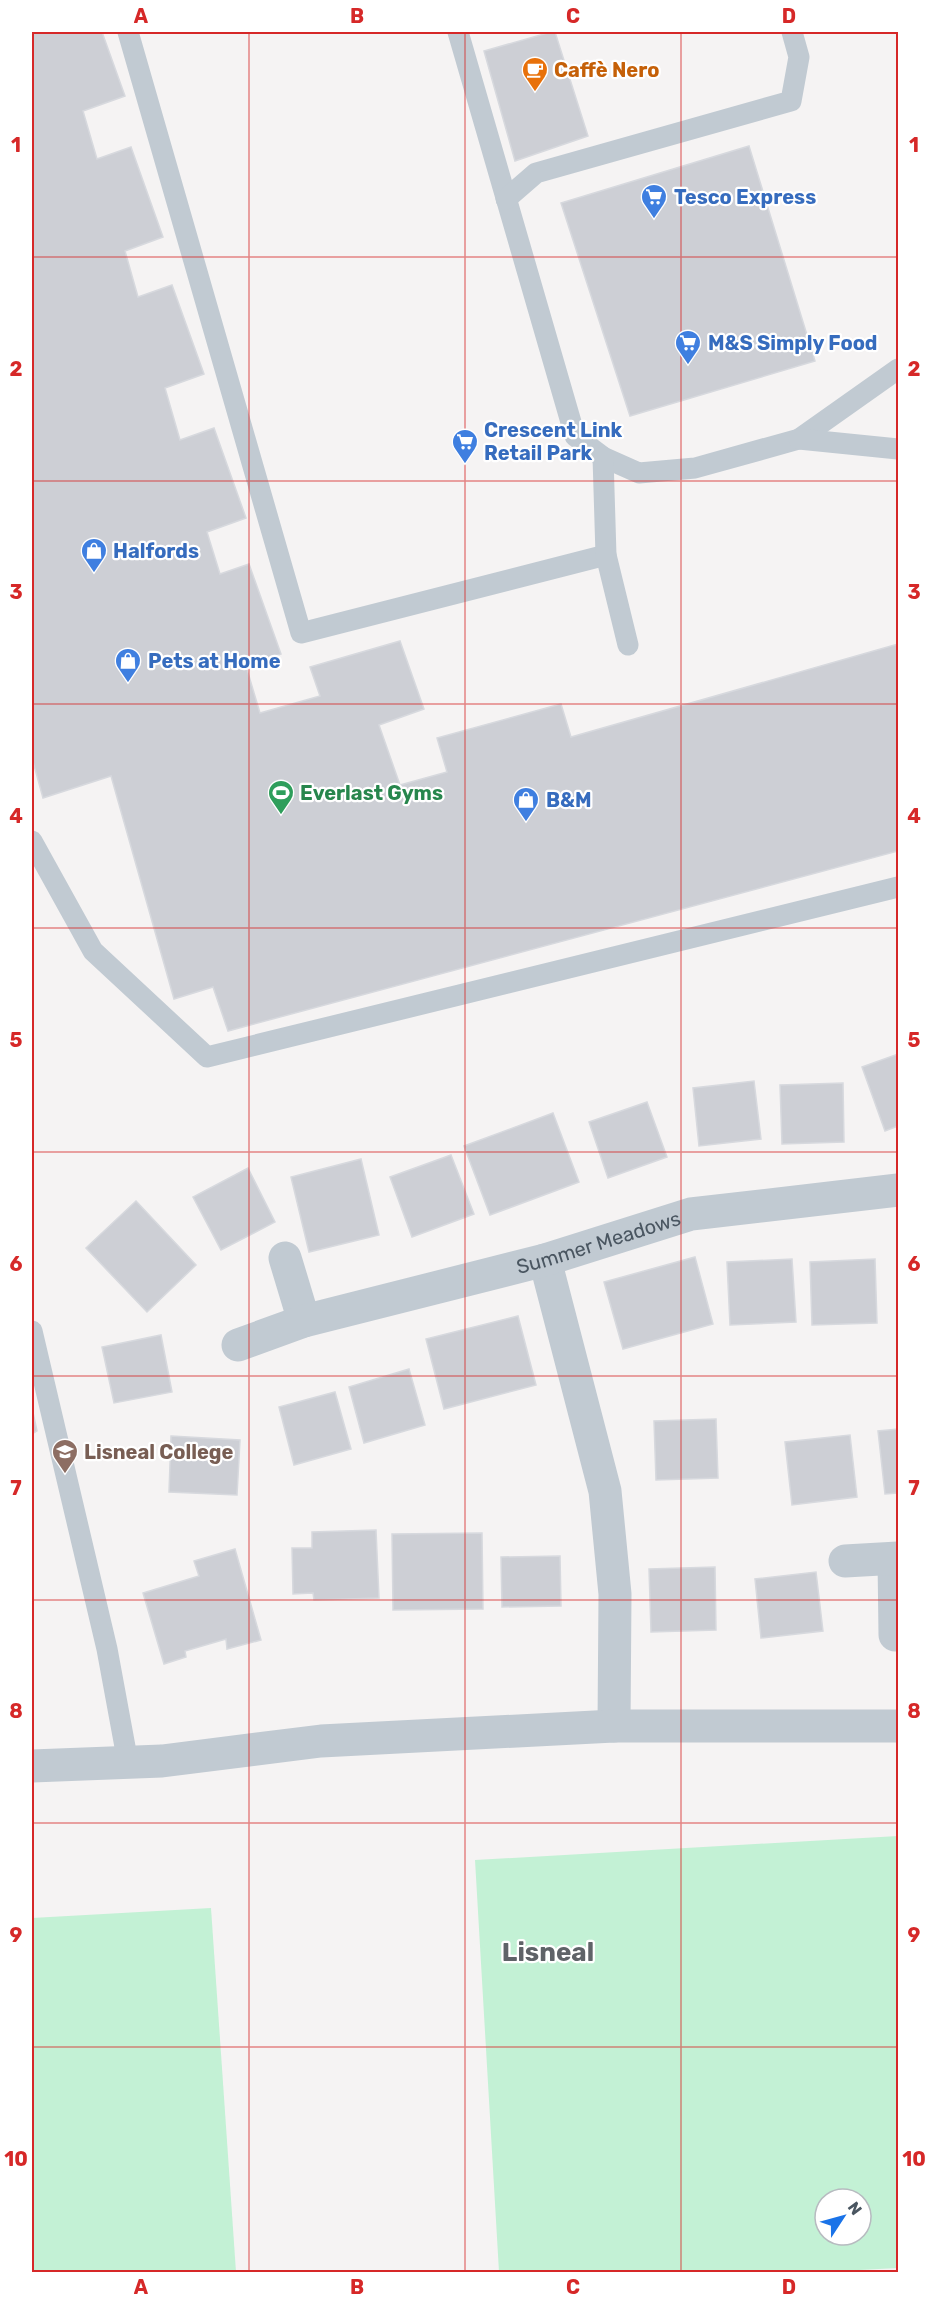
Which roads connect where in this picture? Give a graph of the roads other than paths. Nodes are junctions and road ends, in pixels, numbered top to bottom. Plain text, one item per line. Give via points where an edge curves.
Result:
1 (128, 32) edge
2 (458, 32) edge
3 (792, 32) edge
4 (506, 199) junction
5 (898, 369) edge
6 (799, 439) junction
7 (898, 449) edge
8 (603, 457) junction
9 (606, 555) junction
10 (627, 645) dead end
11 (32, 841) edge
12 (898, 887) edge
13 (898, 1190) edge
14 (285, 1258) dead end
15 (545, 1260) junction
16 (304, 1321) junction
17 (32, 1330) edge
18 (238, 1345) dead end
19 (896, 1558) edge
20 (845, 1562) dead end
21 (895, 1635) dead end
22 (614, 1726) junction
23 (898, 1726) edge
24 (128, 1763) junction
25 (32, 1766) edge

1 - 9 lane via 301,633
2 - 4 lane
3 - 4 lane via 799,57 791,101 536,173
4 - 8 lane via 575,436
5 - 6 lane
6 - 7 lane
6 - 8 lane via 695,468 639,473
8 - 9 lane
9 - 10 lane
11 - 12 lane via 93,951 207,1057
13 - 15 street, Summer Meadows via 691,1214
14 - 16 street
15 - 16 street, Summer Meadows
15 - 22 street via 605,1491 615,1594
16 - 18 street, Summer Meadows
17 - 24 lane via 106,1649
19 - 20 street
19 - 21 street
22 - 23 street
22 - 24 street via 321,1741
24 - 25 street

